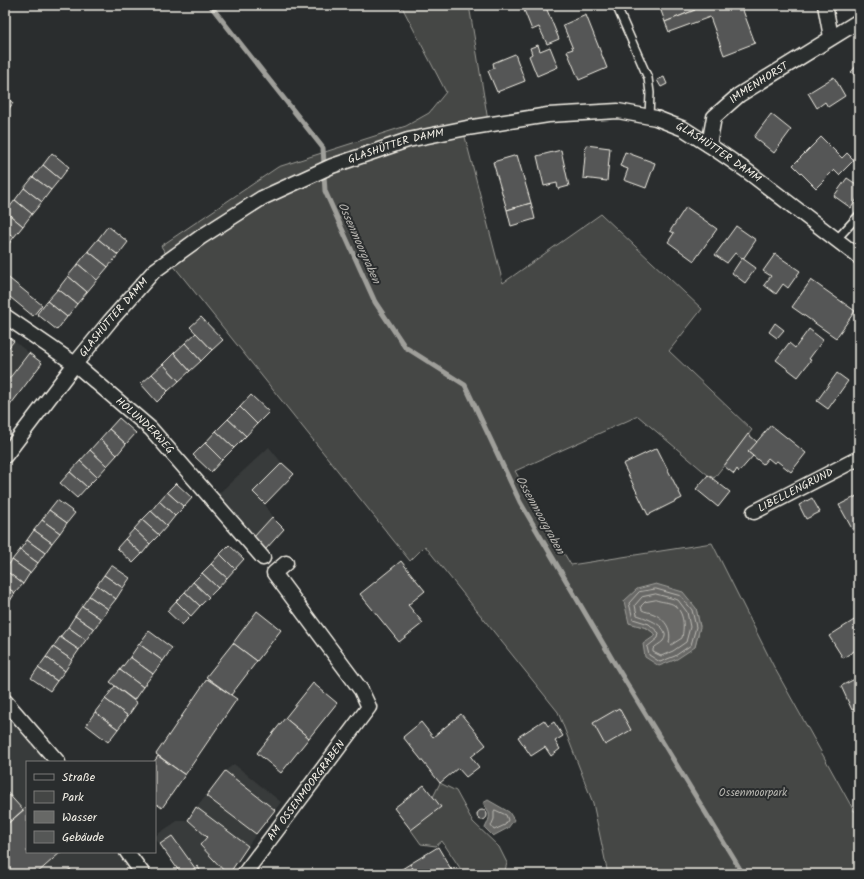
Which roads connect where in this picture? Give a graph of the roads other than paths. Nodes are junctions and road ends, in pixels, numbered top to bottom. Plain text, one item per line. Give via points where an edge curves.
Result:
1 (616, 5) edge
2 (825, 5) edge
3 (859, 21) edge
4 (831, 37) junction
5 (648, 117) junction
6 (709, 144) junction
7 (859, 215) edge
8 (836, 240) junction
9 (859, 257) edge
10 (5, 316) edge
11 (75, 364) junction
12 (5, 456) edge
13 (859, 458) edge
14 (754, 512) dead end
15 (263, 558) dead end
16 (286, 563) dead end
17 (5, 700) edge
18 (57, 761) edge
19 (129, 853) edge
20 (143, 874) edge
21 (244, 874) edge

1 - 5 lane via 648,78
2 - 4 street
3 - 4 street, IMMENHORST
4 - 6 street, IMMENHORST via 739,95 714,117
5 - 6 street, GLASHÜTTER DAMM via 684,129
5 - 11 street, GLASHÜTTER DAMM via 618,111 541,116 408,140 332,166 262,198 154,271
6 - 8 street, GLASHÜTTER DAMM
7 - 8 lane
8 - 9 street, GLASHÜTTER DAMM
10 - 11 street, HOLUNDERWEG
11 - 12 street, GLASHÜTTER DAMM
11 - 15 street, HOLUNDERWEG via 151,430
13 - 14 street, LIBELLENGRUND
16 - 21 street, AM OSSENMOORGRABEN via 274,573 360,690 369,707
17 - 18 street
19 - 20 street

